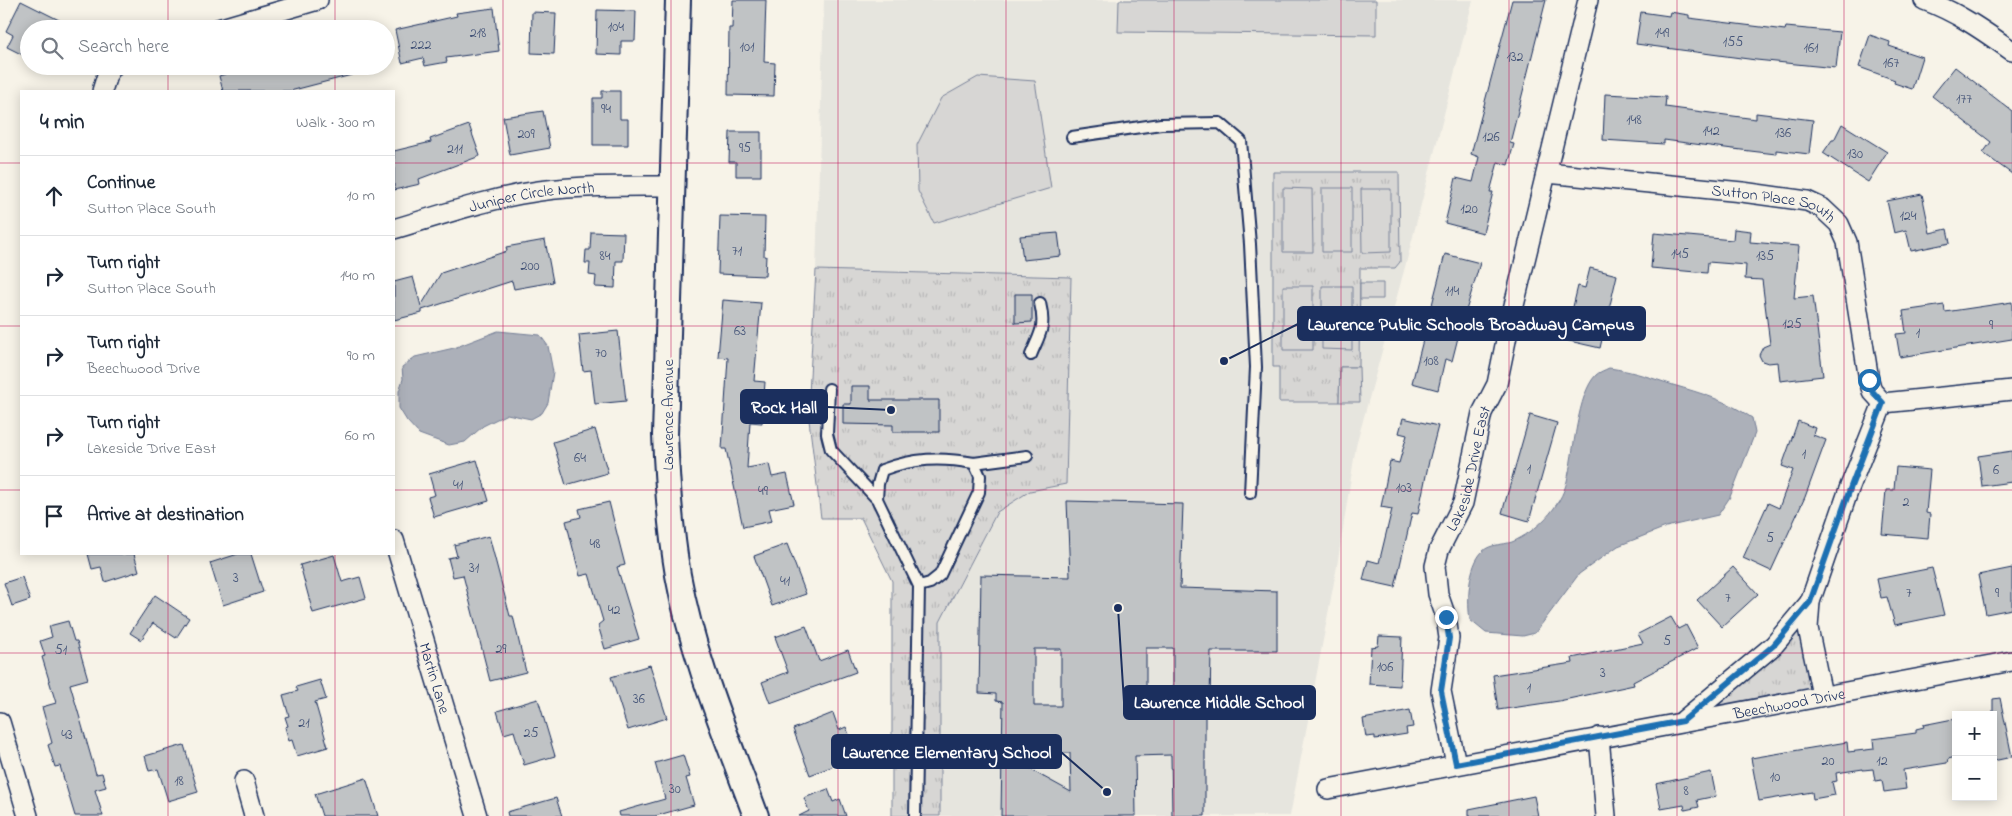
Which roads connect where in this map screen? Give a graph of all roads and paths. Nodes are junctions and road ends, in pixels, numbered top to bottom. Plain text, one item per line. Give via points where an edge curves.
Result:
1 (318, 0) edge
2 (678, 0) edge
3 (1588, 0) edge
4 (1924, 0) edge
5 (249, 20) edge
6 (2012, 51) edge
7 (107, 75) edge
8 (102, 90) edge
9 (1072, 138) dead end
10 (1547, 173) junction
11 (673, 186) junction
12 (395, 229) edge
13 (1040, 303) dead end
14 (1031, 355) dead end
15 (829, 389) dead end
16 (2012, 390) edge
17 (1883, 403) junction
18 (1027, 456) dead end
19 (974, 463) junction
20 (1250, 493) dead end
21 (877, 499) junction
22 (395, 543) edge
23 (919, 586) junction
24 (1810, 602) junction
25 (2012, 661) edge
26 (1822, 695) junction
27 (1683, 721) junction
28 (0, 722) edge
29 (1599, 737) junction
30 (1456, 764) junction
31 (244, 781) dead end
32 (1328, 789) dead end
33 (28, 816) edge
34 (254, 816) edge
35 (478, 816) edge
36 (756, 816) edge
37 (915, 816) edge
38 (1606, 816) edge

1 - 5 street
2 - 11 street, Lawrence Avenue
3 - 10 street, Lakeside Drive East
4 - 6 street via 1948,9
7 - 8 street
9 - 20 lane via 1161,124 1220,123 1240,141 1250,244 1256,367
10 - 17 street, Sutton Place South via 1742,192 1807,201 1822,208 1839,224 1847,242 1869,380 1872,391
10 - 30 street, Lakeside Drive East via 1497,384 1482,414 1463,503 1439,550 1435,566 1449,638 1441,691
11 - 12 street, Juniper Circle North via 601,185 538,192 487,202
11 - 36 street, Lawrence Avenue via 665,435 668,506 678,576 692,636
13 - 14 lane via 1043,329
15 - 21 lane via 827,434 832,450
16 - 17 street
17 - 24 street
18 - 19 lane
19 - 21 lane via 953,459 903,462 882,470
19 - 23 lane via 980,476 979,492 940,575
21 - 23 lane
22 - 35 street, Martin Lane
23 - 37 lane
24 - 26 street via 1808,628
24 - 27 street via 1774,645
25 - 26 street, Beechwood Drive
26 - 27 street, Beechwood Drive
27 - 29 street, Beechwood Drive
28 - 33 street
29 - 30 street, Beechwood Drive
29 - 38 street
30 - 32 street, Beechwood Drive
31 - 34 street

